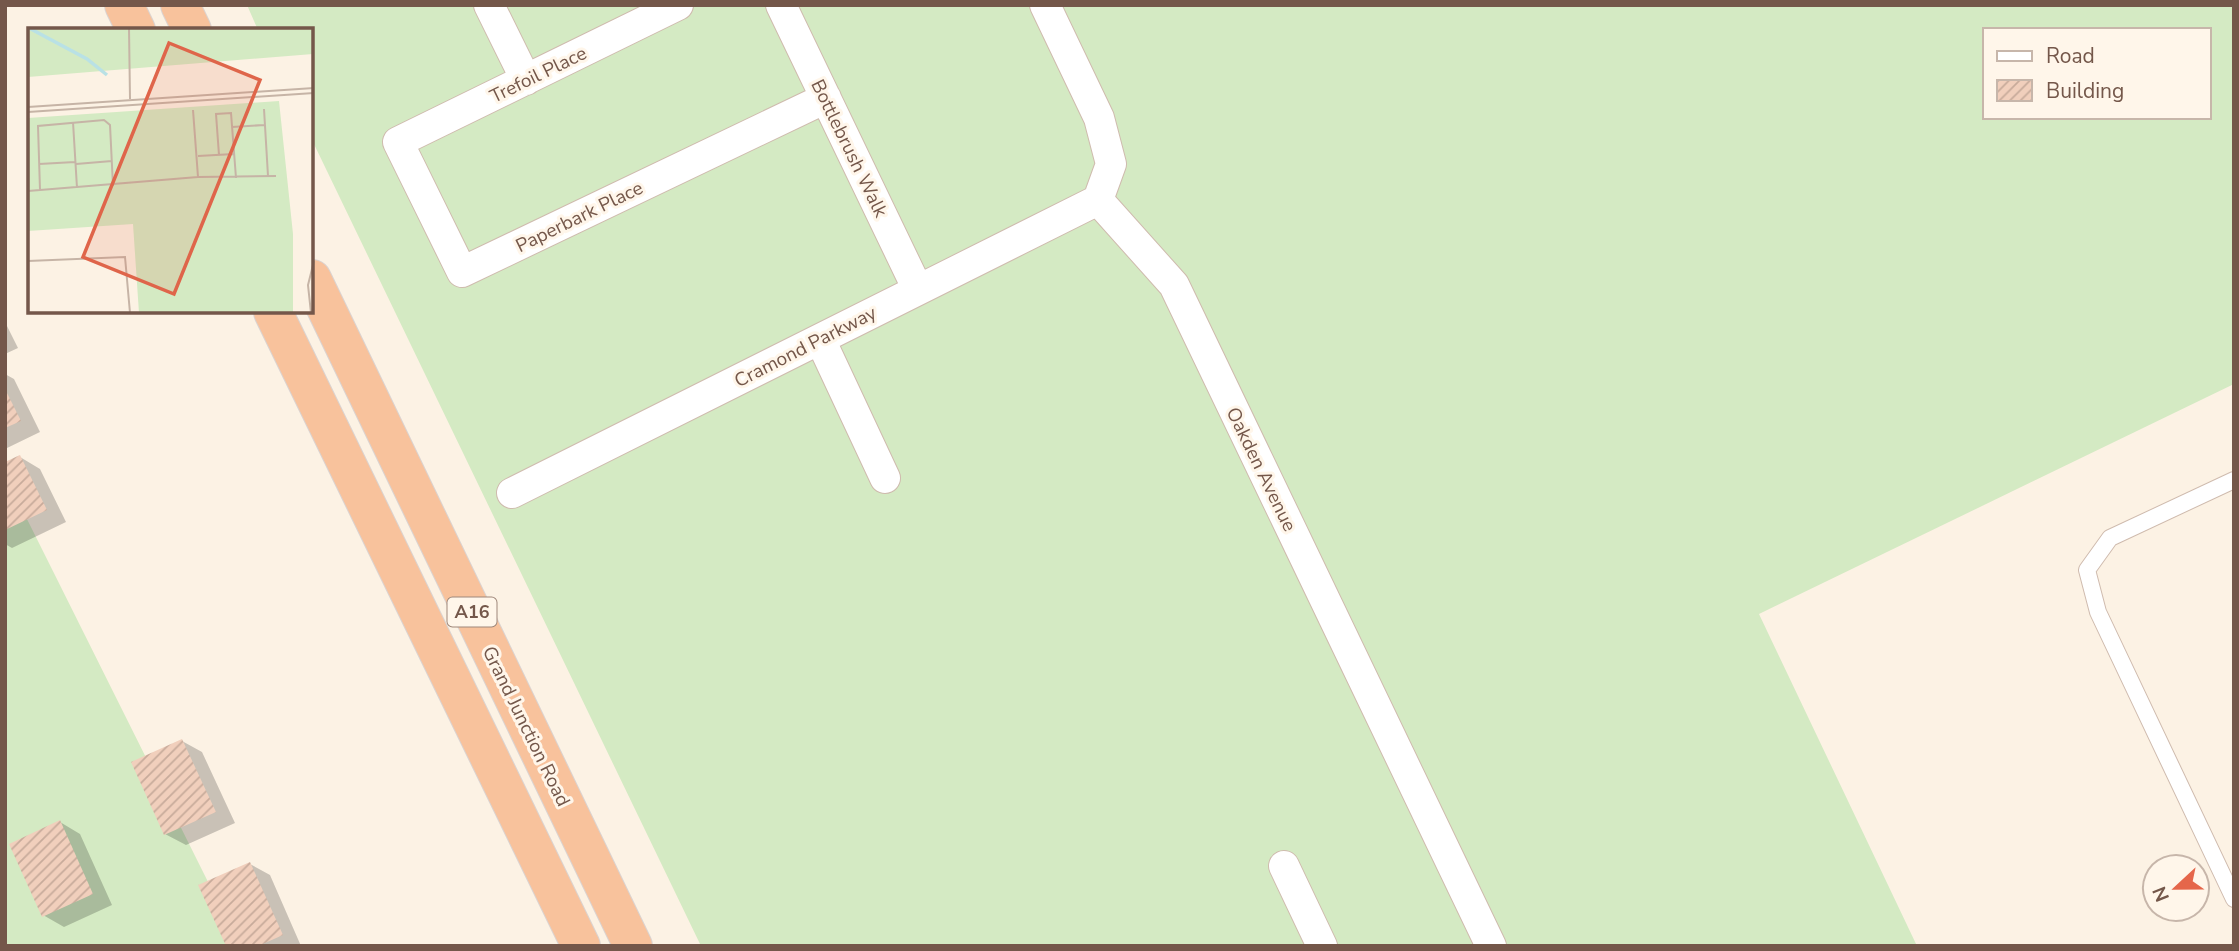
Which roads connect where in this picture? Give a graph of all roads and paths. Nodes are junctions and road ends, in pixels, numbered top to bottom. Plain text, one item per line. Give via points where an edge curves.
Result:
1 (124, 5) edge
2 (180, 5) edge
3 (489, 5) edge
4 (678, 5) edge
5 (781, 5) edge
6 (1045, 5) edge
7 (135, 28) edge
8 (190, 28) edge
9 (526, 80) junction
10 (826, 98) junction
11 (398, 142) joint
12 (1098, 200) junction
13 (313, 281) edge
14 (918, 290) junction
15 (273, 313) edge
16 (820, 339) junction
17 (886, 478) dead end
18 (2234, 480) edge
19 (512, 493) dead end
20 (1284, 866) dead end
21 (2234, 900) edge
22 (1483, 943) edge
23 (581, 946) edge
24 (633, 946) edge
25 (1322, 946) edge

1 - 7 highway
2 - 8 highway
3 - 9 street
4 - 9 street, Trefoil Place
5 - 10 street, Bottlebrush Walk
6 - 12 street via 1099,118 1111,164
9 - 11 street, Trefoil Place
10 - 11 street, Paperbark Place via 462,272
10 - 14 street, Bottlebrush Walk
12 - 14 street, Cramond Parkway
12 - 22 street, Oakden Avenue via 1174,285
13 - 24 highway, Grand Junction Road / A16
14 - 16 street, Cramond Parkway
15 - 23 highway, A16
16 - 17 street
16 - 19 street, Cramond Parkway
18 - 21 lane via 2110,538 2087,570 2098,612
20 - 25 street

